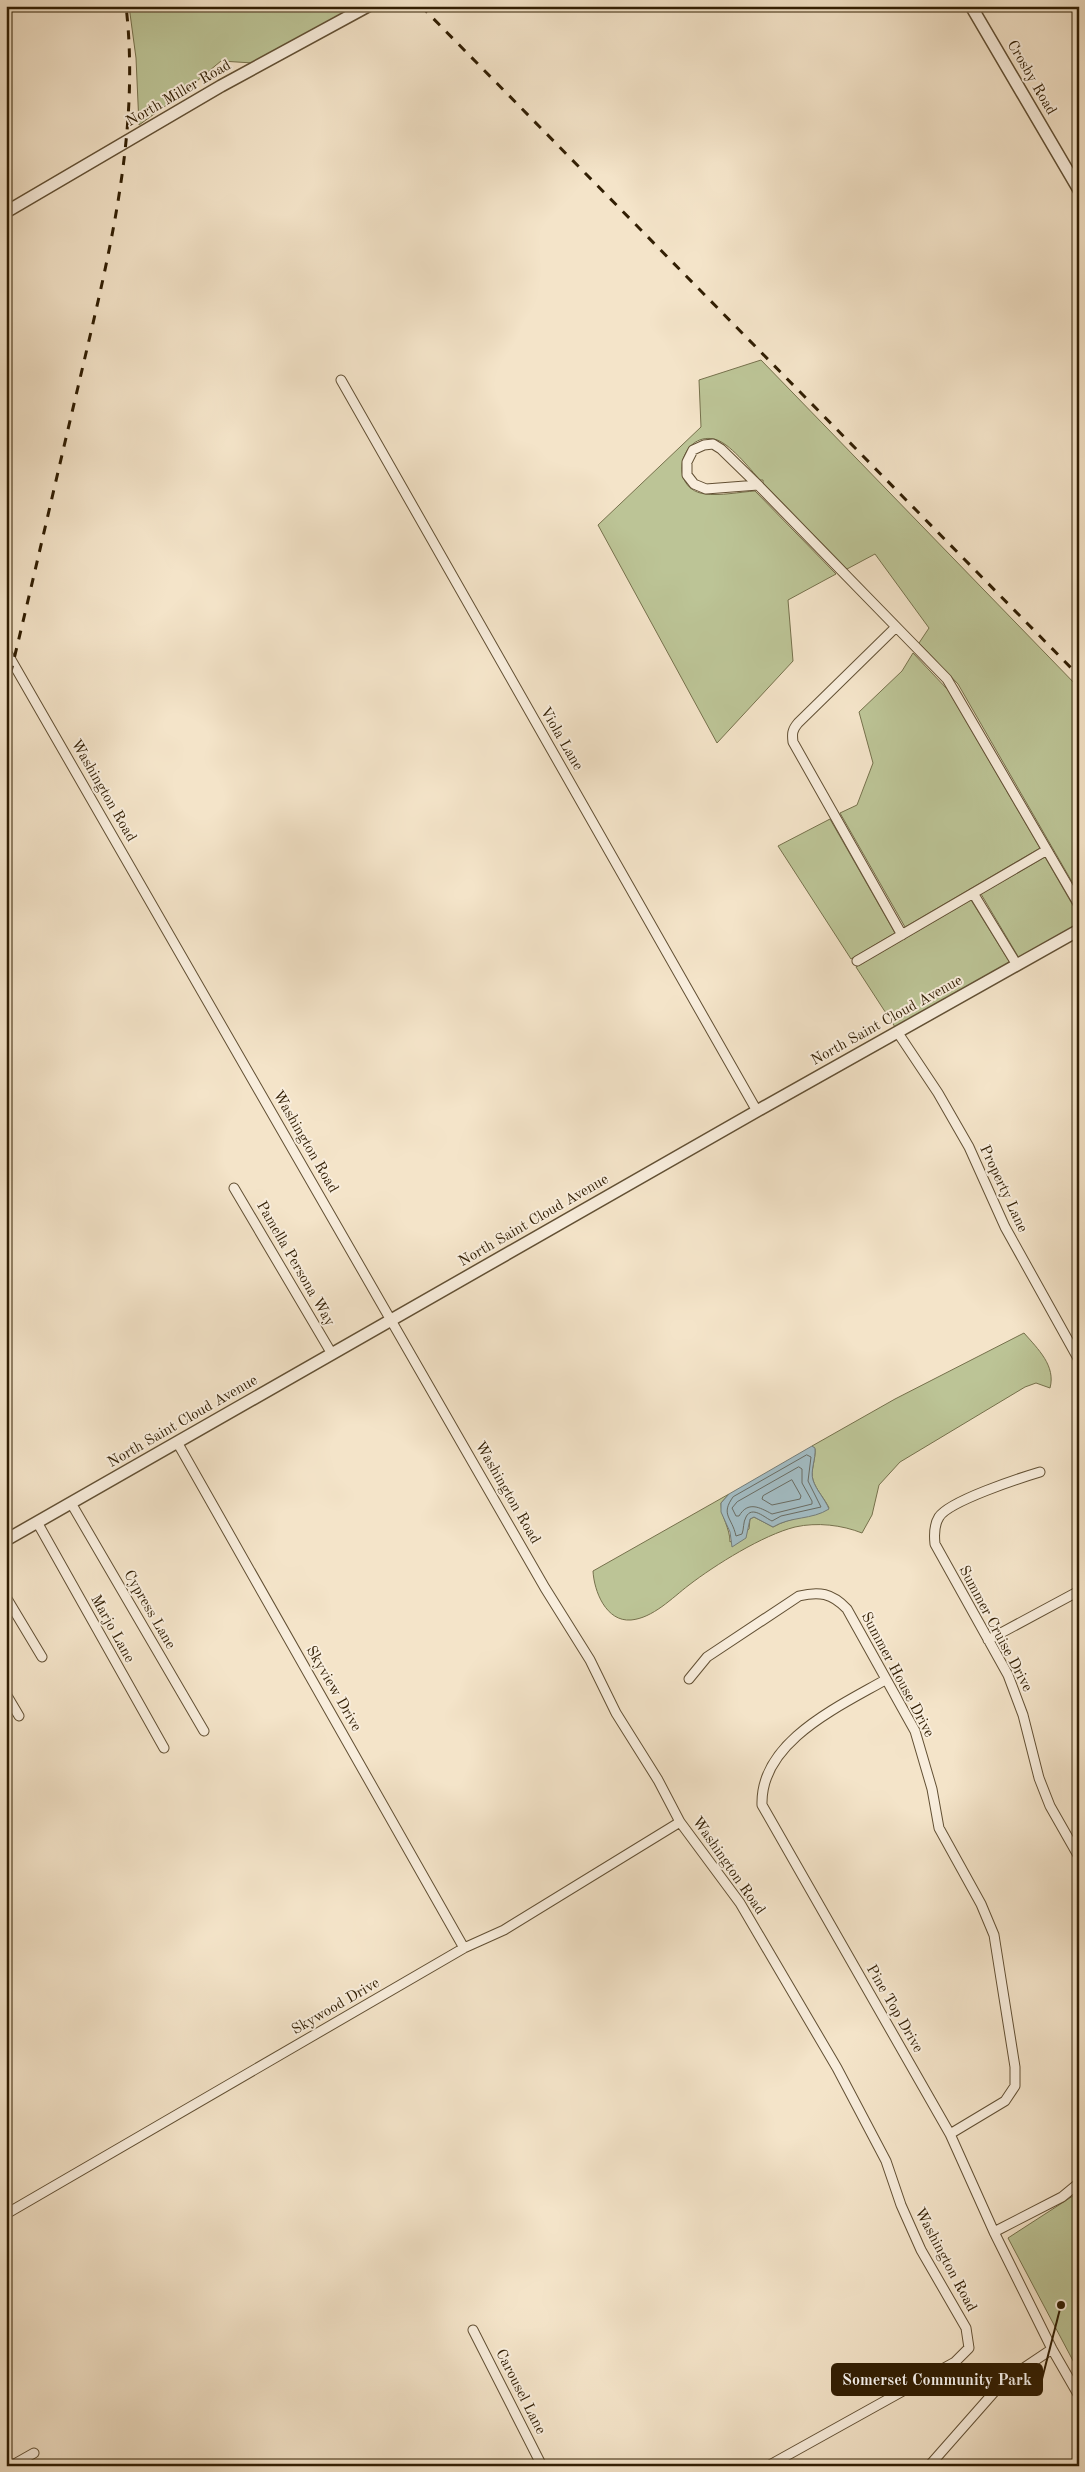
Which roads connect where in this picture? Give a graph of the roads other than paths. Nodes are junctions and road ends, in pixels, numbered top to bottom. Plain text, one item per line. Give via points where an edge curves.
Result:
1 (368, 6) edge
2 (972, 6) edge
3 (1077, 185) edge
4 (6, 212) edge
5 (341, 380) dead end
6 (758, 485) junction
7 (896, 627) junction
8 (6, 651) edge
9 (1047, 850) junction
10 (973, 893) junction
11 (1079, 905) edge
12 (1079, 930) edge
13 (902, 935) junction
14 (857, 961) dead end
15 (1017, 965) junction
16 (898, 1033) junction
17 (757, 1110) junction
18 (234, 1188) dead end
19 (392, 1320) junction
20 (332, 1354) junction
21 (1079, 1360) edge
22 (177, 1442) junction
23 (1040, 1472) dead end
24 (71, 1503) junction
25 (37, 1522) junction
26 (6, 1540) edge
27 (1079, 1591) edge
28 (6, 1597) edge
29 (988, 1640) junction
30 (42, 1657) dead end
31 (689, 1679) dead end
32 (885, 1680) junction
33 (6, 1694) edge
34 (19, 1716) dead end
35 (204, 1731) dead end
36 (164, 1748) dead end
37 (680, 1822) junction
38 (1079, 1857) edge
39 (464, 1948) junction
40 (950, 2134) junction
41 (1079, 2183) edge
42 (6, 2214) edge
43 (994, 2232) junction
44 (473, 2330) dead end
45 (1052, 2349) junction
46 (1079, 2396) edge
47 (34, 2453) dead end
48 (11, 2466) edge
49 (542, 2466) edge
50 (768, 2466) edge
51 (929, 2466) edge

1 - 4 street, North Miller Road via 221,86
2 - 3 street, Crosby Road
5 - 17 street, Viola Lane
6 - 6 street via 713,444 693,450 687,462 687,476 694,484 706,489
6 - 7 street
7 - 9 street via 953,687
7 - 13 street via 798,723 792,736
8 - 19 street, Washington Road
9 - 10 street
9 - 11 street
10 - 13 street
10 - 15 street
12 - 15 street, North Saint Cloud Avenue
13 - 14 street
15 - 16 street, North Saint Cloud Avenue
16 - 17 street, North Saint Cloud Avenue
16 - 21 street, Property Lane via 960,1132 1005,1227
17 - 19 street, North Saint Cloud Avenue
18 - 20 street, Pamella Persona Way
19 - 20 street, North Saint Cloud Avenue
19 - 37 street, Washington Road via 545,1588 590,1660 616,1713
20 - 22 street, North Saint Cloud Avenue
22 - 24 street, North Saint Cloud Avenue
22 - 39 street, Skyview Drive
23 - 29 street, Summer Cruise Drive via 1014,1479 949,1508 939,1516 936,1524 935,1544
24 - 25 street, North Saint Cloud Avenue
24 - 35 street, Cypress Lane
25 - 26 street, North Saint Cloud Avenue
25 - 36 street, Marjo Lane
27 - 29 street
28 - 30 street
29 - 38 street, Summer Cruise Drive via 1015,1692 1050,1806
31 - 32 street, Summer House Drive via 707,1657 799,1596 812,1593 833,1596 846,1609
32 - 40 street, Summer House Drive via 921,1745 939,1828 981,1904 994,1935 1015,2067 1015,2086 1005,2102
32 - 40 street, Pine Top Drive via 806,1726 796,1736 768,1772 761,1795 762,1805
33 - 34 street
37 - 39 street, Skywood Drive via 504,1930
37 - 50 street, Washington Road via 740,1903 837,2068 886,2161 921,2250 966,2328 969,2342 966,2352 955,2362
39 - 42 street, Skywood Drive
40 - 43 street, Pine Top Drive
41 - 43 street via 1062,2197
43 - 45 street, Pine Top Drive
44 - 49 street, Carousel Lane
45 - 46 street, Pine Top Drive
45 - 51 street via 1003,2382
47 - 48 street

